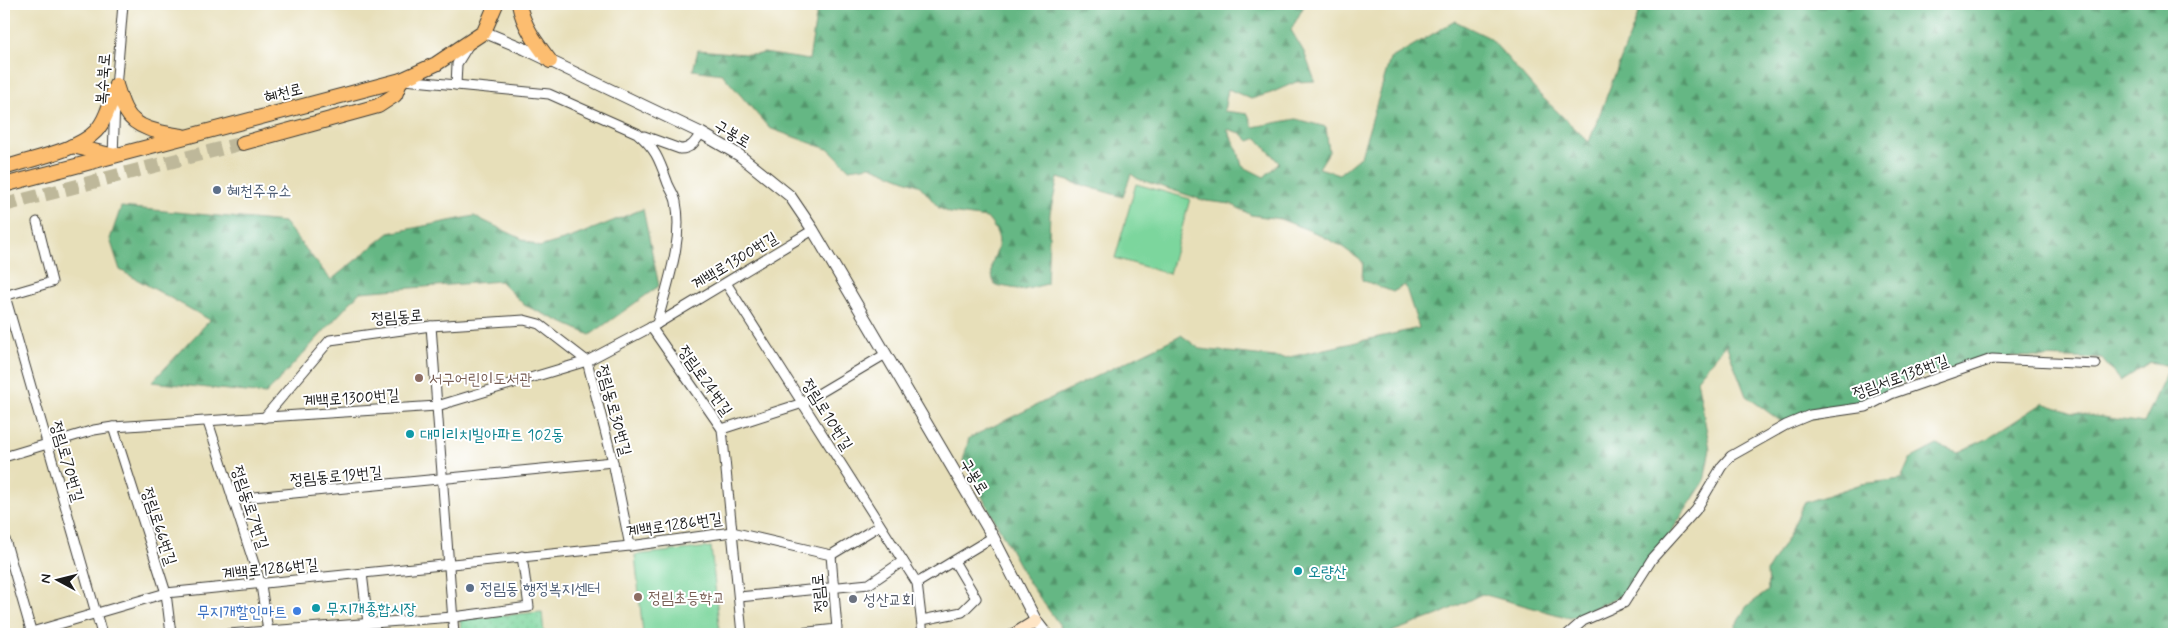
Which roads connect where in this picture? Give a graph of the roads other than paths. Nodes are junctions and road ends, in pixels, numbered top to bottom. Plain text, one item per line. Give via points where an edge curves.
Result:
1 (123, 4) edge
2 (496, 4) edge
3 (519, 4) edge
4 (478, 36) junction
5 (550, 61) junction
6 (401, 80) junction
7 (116, 85) junction
8 (456, 85) junction
9 (637, 133) junction
10 (701, 133) junction
11 (185, 137) junction
12 (243, 143) tunnel mouth
13 (72, 146) junction
14 (113, 156) junction
15 (4, 168) edge
16 (4, 185) edge
17 (37, 222) dead end
18 (813, 230) junction
19 (726, 283) junction
20 (4, 296) edge
21 (430, 326) junction
22 (654, 326) junction
23 (884, 355) junction
24 (587, 361) junction
25 (2096, 364) dead end
26 (803, 403) junction
27 (437, 406) junction
28 (264, 418) junction
29 (208, 422) junction
30 (114, 428) junction
31 (722, 429) junction
32 (48, 445) junction
33 (4, 458) edge
34 (614, 462) junction
35 (442, 480) junction
36 (233, 499) junction
37 (879, 526) junction
38 (732, 532) junction
39 (4, 536) edge
40 (993, 537) junction
41 (630, 546) junction
42 (831, 555) junction
43 (522, 556) junction
44 (904, 561) junction
45 (954, 561) junction
46 (449, 565) junction
47 (362, 574) junction
48 (917, 583) junction
49 (261, 585) junction
50 (834, 588) junction
51 (166, 593) junction
52 (739, 597) junction
53 (96, 614) junction
54 (453, 617) junction
55 (922, 620) junction
56 (1036, 621) junction
57 (368, 623) junction
58 (268, 631) junction
59 (313, 631) edge
60 (29, 634) edge
61 (102, 634) edge
62 (171, 634) edge
63 (228, 634) edge
64 (454, 634) edge
65 (742, 634) edge
66 (790, 634) edge
67 (923, 634) edge
68 (1015, 634) edge
69 (1046, 634) edge
70 (1568, 634) edge

1 - 7 street, 복수북로
2 - 4 main road
3 - 5 main road via 533,38
4 - 5 street, 구봉로
4 - 6 main road, 혜천로 via 436,64
4 - 8 street via 457,64
5 - 10 street, 구봉로
6 - 8 street
6 - 11 main road, 혜천로
6 - 12 main road via 395,95 378,106
7 - 11 main road via 126,112 139,124 152,131
7 - 13 main road via 104,119 96,131
7 - 14 street, 복수북로
8 - 9 street via 549,94
9 - 10 street via 680,149 694,144
9 - 22 street via 661,161 676,200 678,217 675,248
10 - 18 street, 구봉로 via 739,155 772,180 790,196
11 - 14 main road, 혜천로
13 - 14 main road
13 - 15 main road
14 - 16 main road, 혜천로
17 - 20 street via 52,282
18 - 19 street, 계백로1300번길
18 - 23 street, 구봉로
19 - 22 street, 계백로1300번길
19 - 26 street, 정림로10번길
20 - 32 street, 정림로70번길
21 - 24 street, 정림동로30번길 via 524,320 539,324
21 - 27 street, 정림동로
21 - 28 street, 정림동로 via 330,340
22 - 24 street, 계백로1300번길
22 - 31 street, 정림로24번길
23 - 26 street
23 - 40 street, 구봉로
24 - 27 street, 계백로1300번길
24 - 34 street, 정림동로30번길
25 - 70 street, 정림서로138번길 via 1992,359 1891,394 1866,407 1810,415 1786,425 1731,456 1696,510 1652,559 1624,603 1583,621
26 - 31 street
26 - 37 street, 정림로10번길
27 - 28 street, 계백로1300번길
27 - 35 street, 정림동로
28 - 29 street, 계백로1300번길
29 - 30 street, 계백로1300번길
29 - 36 street, 정림동로7번길
30 - 32 street, 계백로1300번길 via 94,430
30 - 51 street, 정림로66번길
31 - 38 street, 정림로24번길
32 - 33 street, 계백로1300번길
32 - 53 street, 정림로70번길
34 - 35 street, 정림동로19번길
34 - 41 street, 정림동로30번길
35 - 36 street, 정림동로19번길
35 - 46 street, 정림동로
36 - 49 street, 정림동로7번길
37 - 42 street
37 - 44 street, 정림로10번길
38 - 41 street, 계백로1286번길
38 - 42 street, 계백로1286번길
38 - 52 street, 정림로24번길
39 - 60 street
40 - 45 street
40 - 56 street, 구봉로
41 - 43 street, 계백로1286번길
42 - 50 street, 정림로
43 - 46 street, 계백로1286번길
43 - 54 street via 529,607
44 - 48 street, 정림로10번길
44 - 50 street via 868,584
45 - 48 street
45 - 55 street via 976,598 962,612
46 - 47 street, 계백로1286번길
46 - 54 street, 정림동로
47 - 49 street, 계백로1286번길
47 - 57 street
48 - 55 street, 정림로10번길
49 - 51 street, 계백로1286번길
49 - 58 street, 정림동로7번길
50 - 52 street
50 - 66 street, 정림로 via 837,629
51 - 53 street, 계백로1286번길
51 - 62 street, 정림로66번길
52 - 65 street, 정림로24번길
53 - 60 street, 계백로1286번길
53 - 61 street, 정림로70번길
54 - 57 street
54 - 64 street, 정림동로
55 - 67 street, 정림로10번길
56 - 68 main road
56 - 69 street, 구봉로
57 - 59 street
58 - 59 street
58 - 63 street

